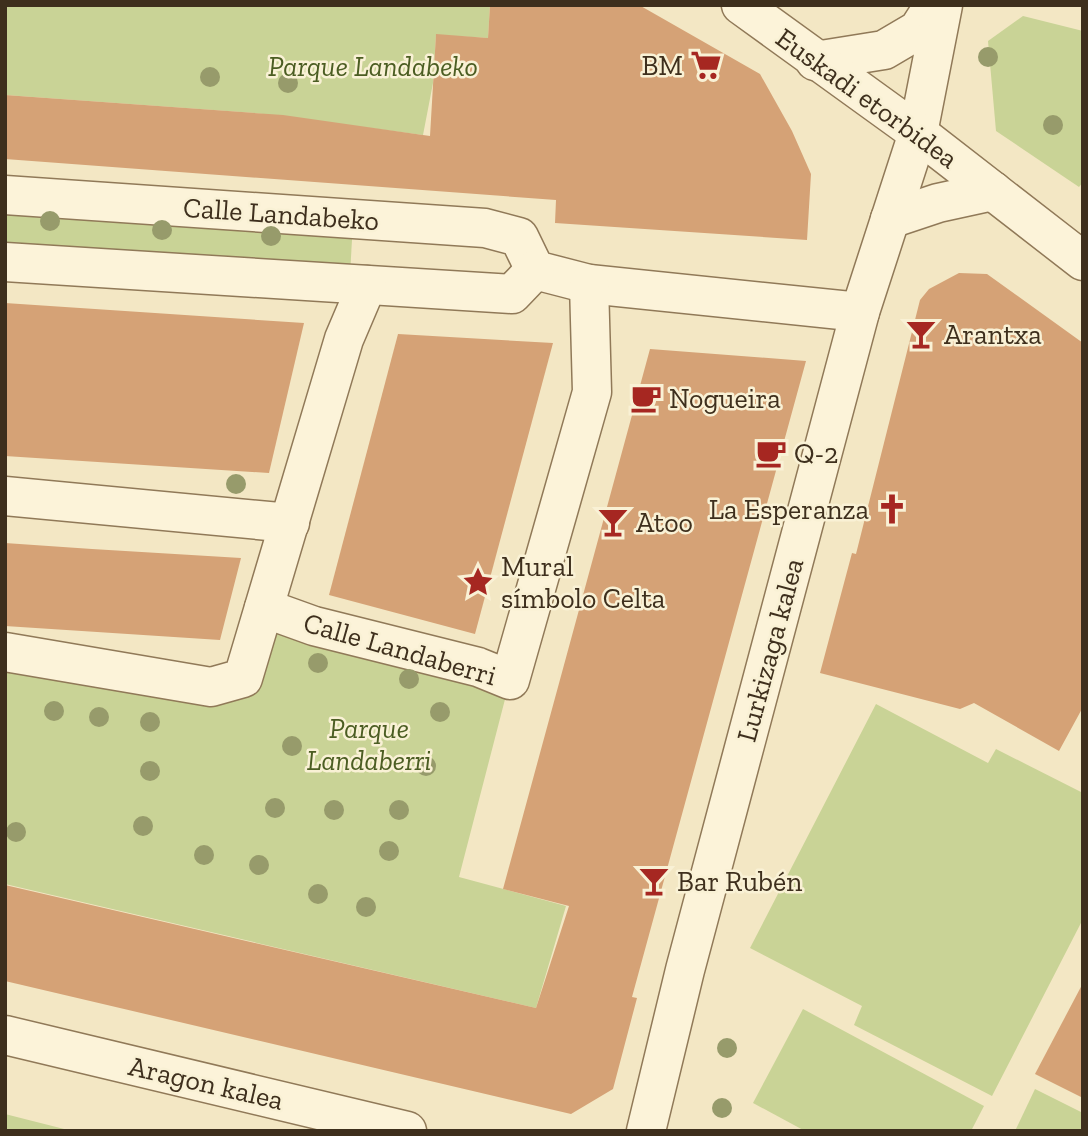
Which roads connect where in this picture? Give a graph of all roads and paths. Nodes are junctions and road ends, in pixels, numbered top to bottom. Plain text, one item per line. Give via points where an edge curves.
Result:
1 (741, 5) edge
2 (934, 5) edge
3 (943, 5) edge
4 (816, 61) junction
5 (918, 132) junction
6 (993, 191) junction
7 (5, 194) edge
8 (890, 219) junction
9 (1083, 261) edge
10 (5, 262) edge
11 (535, 270) junction
12 (589, 284) junction
13 (368, 285) junction
14 (860, 312) junction
15 (5, 496) edge
16 (290, 523) junction
17 (264, 608) junction
18 (5, 652) edge
19 (5, 1035) edge
20 (407, 1131) edge
21 (646, 1131) edge

1 - 4 street, Euskadi etorbidea
2 - 4 street via 918,30 884,50
3 - 5 street, Lurkizaga kalea
4 - 5 street, Euskadi etorbidea
5 - 6 street, Euskadi etorbidea
5 - 8 street, Lurkizaga kalea
6 - 8 street, Euskadi etorbidea
6 - 9 street, Euskadi etorbidea
7 - 11 street, Calle Landabeko via 485,228 519,237
8 - 14 street, Lurkizaga kalea
10 - 13 street
11 - 12 street
11 - 13 street via 512,294
12 - 14 street
12 - 17 street, Calle Landaberri via 592,392 509,680 478,667 314,626
13 - 16 street via 344,339
14 - 21 street, Lurkizaga kalea
15 - 16 street
16 - 17 street
17 - 18 street via 243,678 211,687
19 - 20 street, Aragon kalea

